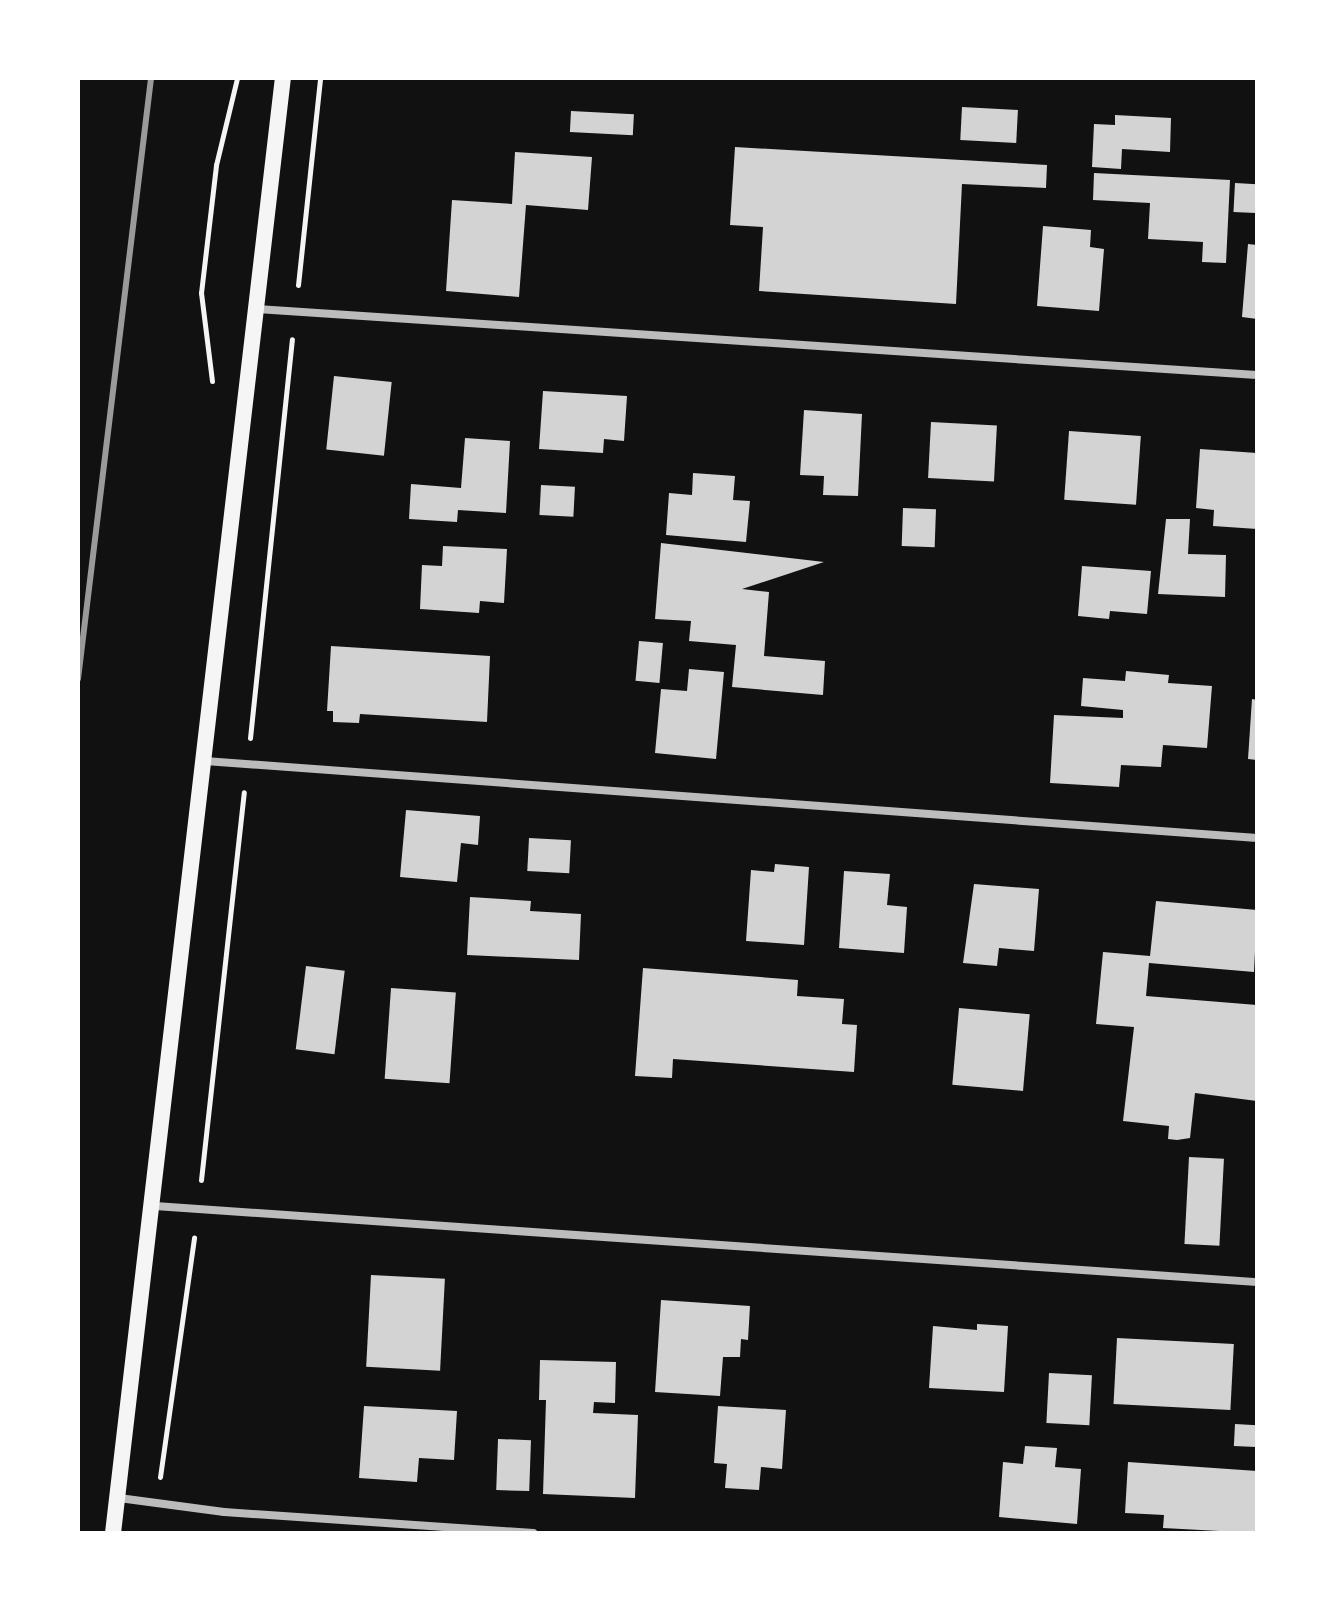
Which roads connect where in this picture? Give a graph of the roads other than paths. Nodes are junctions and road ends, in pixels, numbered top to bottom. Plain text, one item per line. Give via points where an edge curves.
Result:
1 (283, 78) edge
2 (257, 309) junction
3 (1257, 375) edge
4 (205, 761) junction
5 (1257, 838) edge
6 (155, 1206) junction
7 (1257, 1282) edge
8 (119, 1498) junction
9 (113, 1533) edge
10 (533, 1533) edge

1 - 2 main road
2 - 3 street
2 - 4 main road
4 - 5 street
4 - 6 main road
6 - 7 street
6 - 8 main road
8 - 9 main road
8 - 10 street

